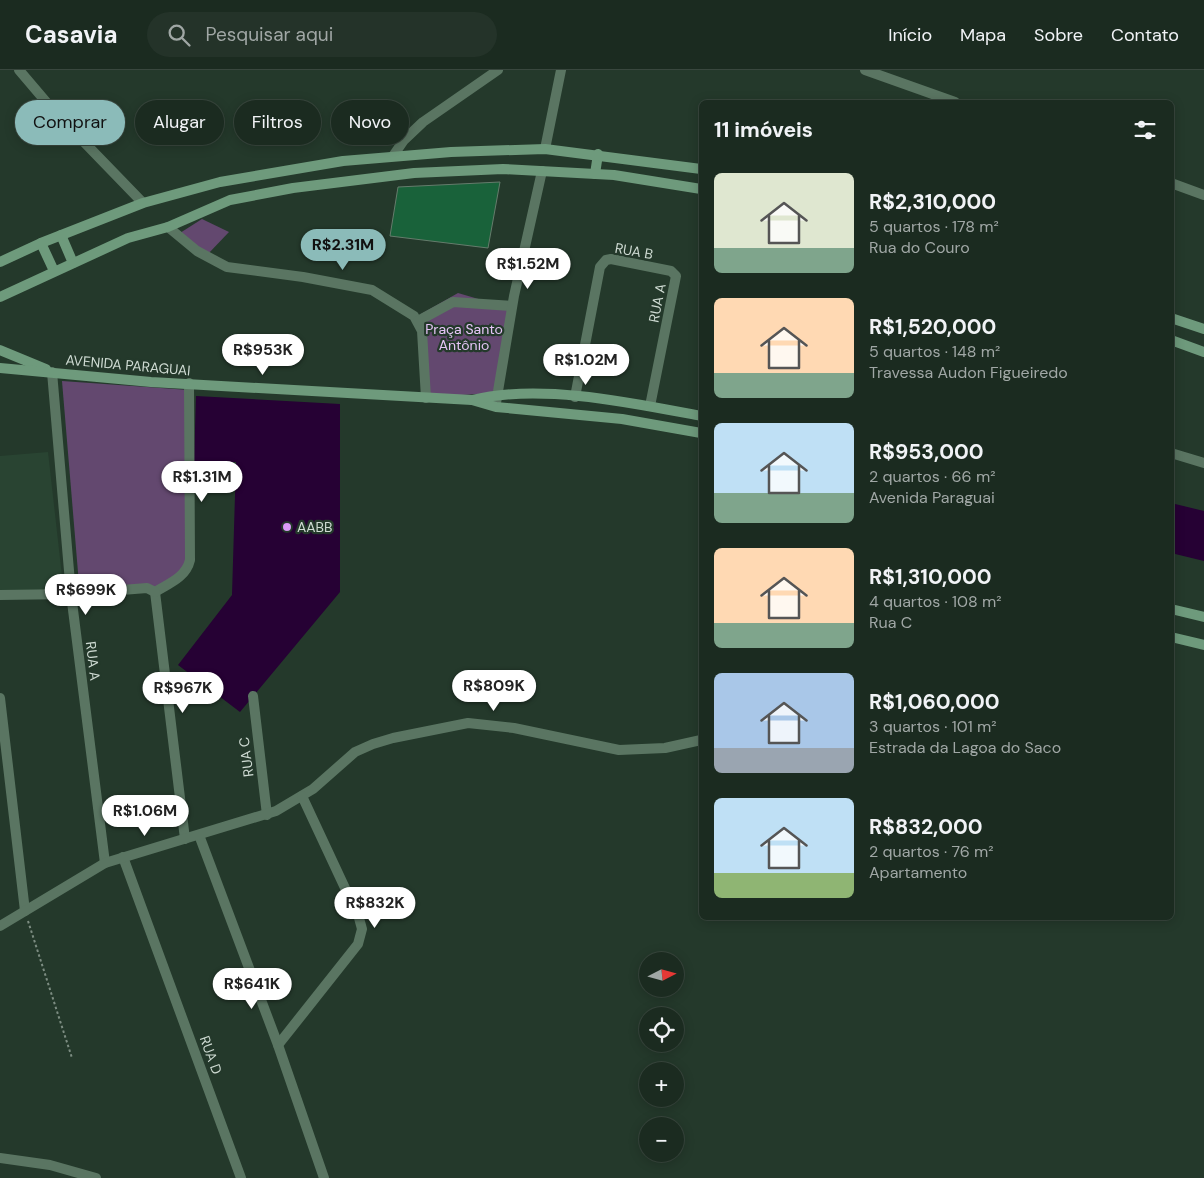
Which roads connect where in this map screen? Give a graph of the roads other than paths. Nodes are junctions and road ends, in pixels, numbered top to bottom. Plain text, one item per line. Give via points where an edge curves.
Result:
1 (19, 70) edge
2 (498, 70) edge
3 (561, 70) edge
4 (865, 70) edge
5 (949, 100) edge
6 (545, 149) junction
7 (598, 154) junction
8 (393, 156) junction
9 (616, 156) junction
10 (699, 168) edge
11 (542, 171) junction
12 (595, 174) junction
13 (614, 175) junction
14 (1174, 184) edge
15 (699, 189) edge
16 (1204, 195) edge
17 (143, 203) junction
18 (168, 226) junction
19 (61, 235) junction
20 (41, 243) junction
21 (0, 262) edge
22 (73, 264) junction
23 (666, 270) joint
24 (54, 271) junction
25 (0, 297) edge
26 (512, 306) junction
27 (1174, 319) edge
28 (418, 321) junction
29 (1204, 329) edge
30 (1174, 341) edge
31 (0, 350) edge
32 (1204, 352) edge
33 (0, 368) edge
34 (52, 372) junction
35 (189, 383) junction
36 (497, 395) junction
37 (575, 397) junction
38 (426, 398) junction
39 (472, 400) junction
40 (650, 406) junction
41 (496, 407) junction
42 (699, 416) edge
43 (699, 433) edge
44 (1174, 454) edge
45 (1204, 463) edge
46 (155, 592) junction
47 (71, 594) junction
48 (0, 595) edge
49 (1174, 610) edge
50 (1204, 617) edge
51 (1174, 638) edge
52 (1204, 645) edge
53 (253, 696) dead end
54 (0, 698) edge
55 (699, 740) edge
56 (302, 796) junction
57 (267, 815) junction
58 (199, 835) junction
59 (185, 839) junction
60 (124, 857) junction
61 (105, 863) junction
62 (25, 911) junction
63 (0, 926) edge
64 (278, 1045) junction
65 (0, 1158) edge
66 (96, 1178) edge
67 (242, 1178) edge
68 (324, 1178) edge

1 - 17 street
2 - 8 street via 423,122
3 - 6 street
4 - 5 street
6 - 7 main road
6 - 8 main road
7 - 9 main road
7 - 12 main road
8 - 17 main road via 274,171
9 - 10 main road
9 - 13 main road
11 - 12 main road
11 - 18 main road via 414,173 302,187 230,200
11 - 26 street
12 - 13 main road
13 - 15 main road
14 - 16 street
17 - 19 main road
18 - 22 main road via 128,238
18 - 28 street via 197,251 221,264 366,288 388,299
19 - 20 main road
19 - 22 main road
20 - 21 main road
20 - 24 main road
22 - 24 main road
23 - 37 street, RUA B via 609,259 600,267
23 - 40 street, RUA A via 675,273 675,286
24 - 25 main road
26 - 28 street via 453,302
26 - 36 street
27 - 29 main road
28 - 38 street via 422,331
30 - 32 main road
31 - 34 main road, AVENIDA PARAGUAI
33 - 34 main road, AVENIDA PARAGUAI
34 - 35 main road, AVENIDA PARAGUAI
34 - 47 street, RUA A
35 - 38 main road, AVENIDA PARAGUAI
35 - 46 street via 190,560 183,575
36 - 37 main road, AVENIDA PARAGUAI
36 - 39 main road, AVENIDA PARAGUAI
36 - 41 street
37 - 40 main road, AVENIDA PARAGUAI
38 - 39 main road, AVENIDA PARAGUAI
39 - 41 main road, AVENIDA PARAGUAI
40 - 42 main road, AVENIDA PARAGUAI
41 - 43 main road, AVENIDA PARAGUAI via 622,419
44 - 45 street
46 - 47 street via 148,588
46 - 59 street
47 - 48 street
47 - 61 street, RUA A
49 - 50 main road
51 - 52 main road
53 - 57 street, RUA C
54 - 62 street
55 - 56 street via 665,748 619,750 514,728 468,723 446,726 363,748
56 - 57 street
56 - 64 street via 356,910 362,934 358,944
57 - 58 street
58 - 59 street
58 - 64 street
59 - 60 street
60 - 61 street
60 - 67 street, RUA D
61 - 62 street
62 - 63 street
64 - 68 street
65 - 66 street via 50,1165

